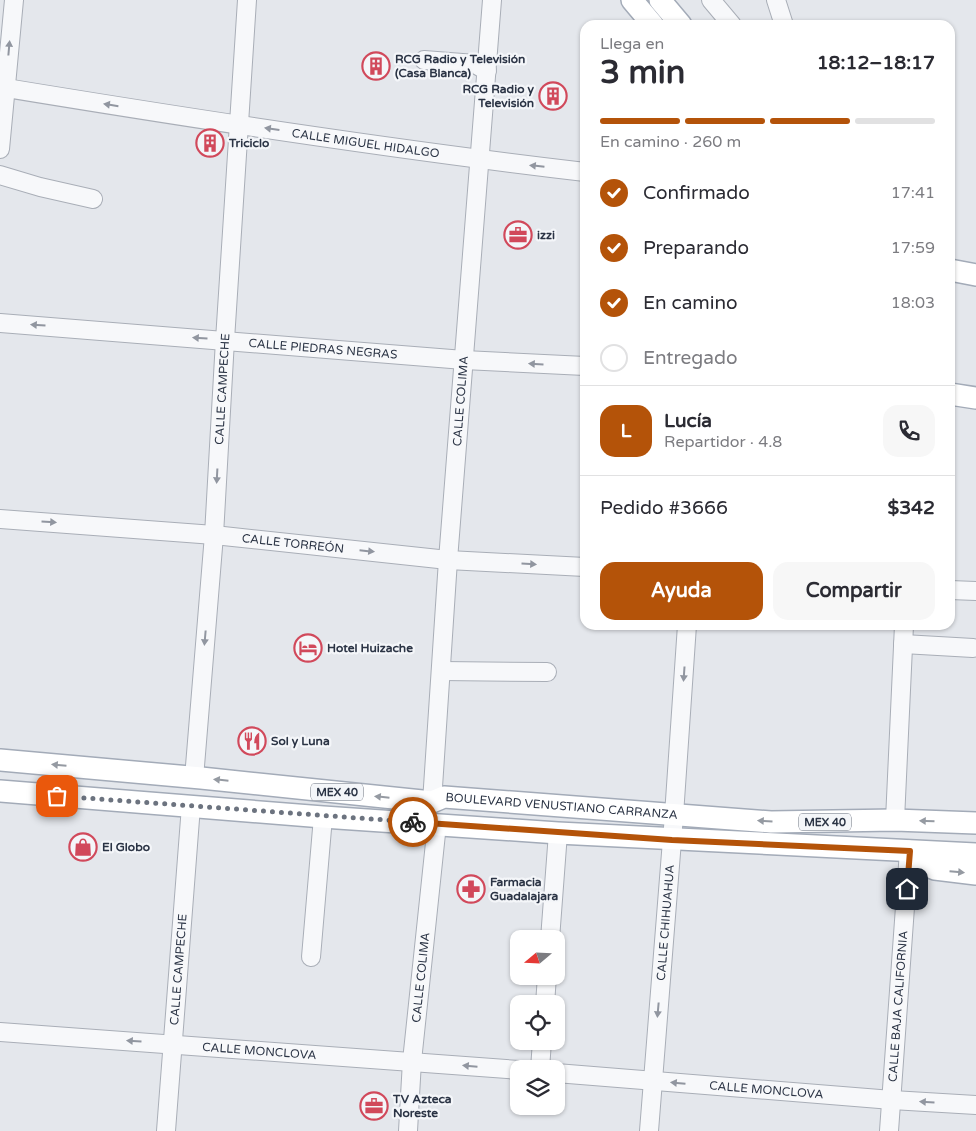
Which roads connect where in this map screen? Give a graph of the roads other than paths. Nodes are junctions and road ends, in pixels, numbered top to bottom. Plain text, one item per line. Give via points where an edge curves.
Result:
1 (14, 0) edge
2 (247, 0) edge
3 (492, 0) edge
4 (632, 0) edge
5 (660, 0) edge
6 (711, 0) edge
7 (776, 0) edge
8 (649, 20) edge
9 (677, 20) edge
10 (728, 20) edge
11 (782, 20) edge
12 (424, 60) dead end
13 (486, 71) junction
14 (3, 88) edge
15 (240, 125) junction
16 (0, 149) edge
17 (479, 160) junction
18 (580, 171) edge
19 (0, 175) edge
20 (93, 198) dead end
21 (955, 271) edge
22 (976, 275) edge
23 (0, 323) edge
24 (225, 340) junction
25 (464, 360) junction
26 (580, 366) edge
27 (955, 395) edge
28 (976, 398) edge
29 (0, 519) edge
30 (214, 535) junction
31 (448, 560) junction
32 (580, 567) edge
33 (955, 590) edge
34 (976, 591) edge
35 (687, 630) edge
36 (904, 630) edge
37 (903, 644) junction
38 (973, 648) dead end
39 (441, 671) junction
40 (548, 672) dead end
41 (0, 760) edge
42 (194, 778) junction
43 (0, 791) edge
44 (432, 802) junction
45 (191, 806) junction
46 (674, 815) junction
47 (323, 817) junction
48 (895, 820) junction
49 (976, 823) edge
50 (437, 824) junction
51 (558, 833) junction
52 (672, 840) junction
53 (910, 851) junction
54 (976, 854) edge
55 (976, 874) edge
56 (551, 930) edge
57 (311, 957) dead end
58 (0, 1032) edge
59 (171, 1044) junction
60 (412, 1061) junction
61 (510, 1069) edge
62 (565, 1074) edge
63 (652, 1081) junction
64 (892, 1100) junction
65 (976, 1105) edge
66 (166, 1131) edge
67 (408, 1131) edge
68 (649, 1131) edge
69 (889, 1131) edge

14 -> 1 street
2 - 15 street, CALLE CAMPECHE
3 - 13 street, CALLE COLIMA
4 - 8 main road
5 - 9 main road
6 - 10 street
7 - 11 street
12 - 13 street via 475,64
13 - 17 street, CALLE COLIMA
15 -> 14 street, CALLE MIGUEL HIDALGO
14 - 16 street
17 -> 15 street, CALLE MIGUEL HIDALGO
15 - 24 street, CALLE CAMPECHE
18 -> 17 street, CALLE MIGUEL HIDALGO
17 - 25 street, CALLE COLIMA
19 - 20 street
21 - 22 main road
24 -> 23 street, CALLE PIEDRAS NEGRAS
24 - 25 street, CALLE PIEDRAS NEGRAS
24 -> 30 street, CALLE CAMPECHE
26 -> 25 street, CALLE PIEDRAS NEGRAS
25 - 31 street, CALLE COLIMA
27 - 28 main road
29 -> 30 street, CALLE TORREÓN
30 -> 31 street, CALLE TORREÓN
30 -> 42 street, CALLE CAMPECHE
31 -> 32 street, CALLE TORREÓN
31 - 39 street, CALLE COLIMA
33 - 34 street
35 -> 46 street, CALLE CHIHUAHUA
36 - 37 street
37 - 38 street
37 - 48 street
39 - 40 street
39 - 44 street, CALLE COLIMA
42 -> 41 main road, BOULEVARD VENUSTIANO CARRANZA / MEX 40
44 -> 42 main road, BOULEVARD VENUSTIANO CARRANZA / MEX 40
43 - 45 main road, BOULEVARD VENUSTIANO CARRANZA / MEX 40
44 - 46 main road, BOULEVARD VENUSTIANO CARRANZA / MEX 40 via 444,797
45 - 47 main road, BOULEVARD VENUSTIANO CARRANZA / MEX 40
45 - 59 street, CALLE CAMPECHE
48 -> 46 main road, BOULEVARD VENUSTIANO CARRANZA / MEX 40 via 771,822
46 - 52 street, CALLE CHIHUAHUA
47 - 50 main road, BOULEVARD VENUSTIANO CARRANZA / MEX 40
47 - 57 street
49 -> 48 main road, BOULEVARD VENUSTIANO CARRANZA / MEX 40
50 - 51 main road, BOULEVARD VENUSTIANO CARRANZA / MEX 40
50 - 60 street, CALLE COLIMA
51 - 52 main road, BOULEVARD VENUSTIANO CARRANZA / MEX 40
51 - 56 street
52 - 53 main road, BOULEVARD VENUSTIANO CARRANZA / MEX 40
52 -> 63 street, CALLE CHIHUAHUA
53 - 54 main road, BOULEVARD VENUSTIANO CARRANZA
53 -> 55 main road via 925,865 935,869
53 - 64 street, CALLE BAJA CALIFORNIA
59 -> 58 street, CALLE MONCLOVA
59 - 60 street, CALLE MONCLOVA
59 - 66 street, CALLE CAMPECHE
61 -> 60 street, CALLE MONCLOVA
60 - 67 street, CALLE COLIMA
62 - 63 street, CALLE MONCLOVA
64 -> 63 street, CALLE MONCLOVA
63 - 68 street, CALLE CHIHUAHUA
65 -> 64 street, CALLE MONCLOVA
64 - 69 street, CALLE BAJA CALIFORNIA

